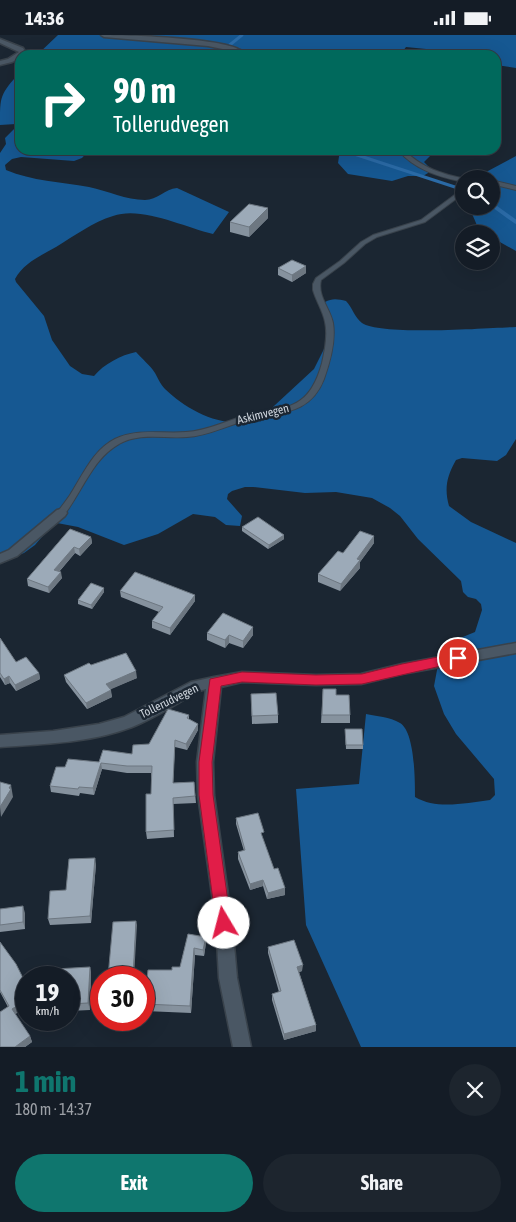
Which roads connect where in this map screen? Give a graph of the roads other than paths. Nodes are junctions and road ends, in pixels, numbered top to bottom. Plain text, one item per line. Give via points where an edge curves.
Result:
1 (104, 35) edge
2 (0, 41) edge
3 (237, 49) joint
4 (22, 50) edge
5 (242, 50) edge
6 (15, 58) edge
7 (0, 63) edge
8 (405, 155) edge
9 (455, 179) edge
10 (500, 184) edge
11 (516, 188) edge
12 (455, 197) edge
13 (61, 513) joint
14 (0, 559) edge
15 (516, 648) edge
16 (214, 682) junction
17 (0, 741) edge
18 (242, 1047) edge

1 - 3 street
2 - 4 street
3 - 5 lane
6 - 7 street
8 - 9 lane via 424,168
10 - 11 lane
12 - 13 lane, Askimvegen via 423,221 362,243 318,279 316,287 330,330 321,378 309,399 287,409 205,432 142,434 121,440 98,457
13 - 14 street, Askimvegen via 13,553
15 - 16 street, Tollerudvegen via 362,679 242,677
16 - 17 street, Tollerudvegen via 196,686 128,722 99,730
16 - 18 street via 205,762 206,795 224,923 228,978

